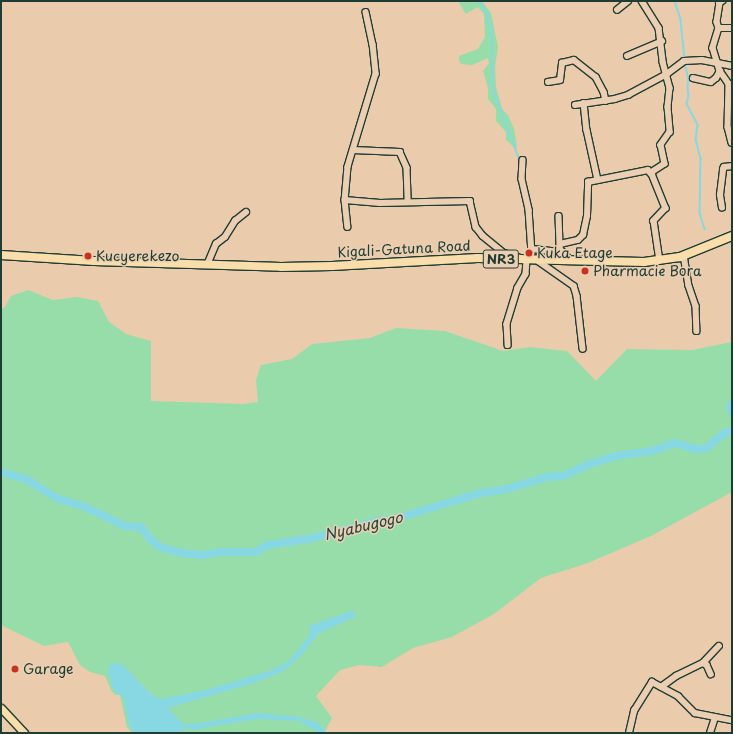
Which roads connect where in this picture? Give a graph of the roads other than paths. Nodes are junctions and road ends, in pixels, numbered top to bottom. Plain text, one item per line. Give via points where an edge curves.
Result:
1 (628, 1) edge
2 (642, 1) edge
3 (723, 1) edge
4 (617, 10) dead end
5 (366, 12) dead end
6 (719, 28) junction
7 (732, 28) edge
8 (662, 41) junction
9 (627, 56) dead end
10 (717, 63) junction
11 (732, 66) edge
12 (720, 71) junction
13 (667, 74) junction
14 (693, 78) dead end
15 (548, 82) dead end
16 (606, 101) junction
17 (584, 104) junction
18 (574, 105) dead end
19 (730, 107) edge
20 (732, 143) edge
21 (353, 150) junction
22 (523, 160) dead end
23 (732, 166) edge
24 (651, 173) junction
25 (598, 180) junction
26 (345, 200) junction
27 (408, 202) junction
28 (722, 208) dead end
29 (246, 212) dead end
30 (559, 216) dead end
31 (348, 227) dead end
32 (732, 236) edge
33 (560, 244) junction
34 (563, 252) junction
35 (1, 255) edge
36 (684, 255) junction
37 (1, 259) edge
38 (527, 260) junction
39 (537, 260) junction
40 (660, 260) junction
41 (571, 261) junction
42 (207, 265) junction
43 (265, 266) junction
44 (697, 331) dead end
45 (508, 345) dead end
46 (583, 349) dead end
47 (718, 646) dead end
48 (703, 664) junction
49 (711, 674) dead end
50 (661, 687) junction
51 (1, 708) edge
52 (715, 718) junction
53 (732, 720) edge
54 (24, 733) edge
55 (629, 733) edge
56 (710, 733) edge

1 - 4 street
2 - 8 street via 659,28
3 - 6 street via 720,3 717,22
5 - 21 street via 376,74
6 - 7 street
6 - 10 street via 713,48
8 - 9 street
8 - 13 street via 663,62
10 - 11 street
10 - 12 street
10 - 13 street via 702,60 684,61
12 - 14 street via 713,82
12 - 19 street via 729,84
13 - 16 street via 628,96
13 - 24 street via 670,88 670,132 661,145 665,164
15 - 16 street via 560,80 562,63 574,60 596,77
16 - 17 street
17 - 18 street
17 - 25 street
19 - 20 street via 729,135
21 - 26 street via 346,179
21 - 27 street via 400,152 407,168
22 - 34 street via 522,179 529,210 532,249
23 - 28 street via 723,169 720,195
24 - 25 street via 645,170
24 - 40 street via 666,208 654,221
25 - 33 street via 588,182 587,216 581,238
26 - 27 street
26 - 31 street
27 - 38 street via 470,201 476,227 482,236 504,253
29 - 42 street via 216,244
30 - 33 street
32 - 36 highway, Kigali-Gatuna Road / NR3
33 - 34 street
34 - 41 street
35 - 42 highway, Kigali-Gatuna Road / NR3
36 - 40 highway, Kigali-Gatuna Road / NR3
36 - 44 street via 689,286 696,306
37 - 43 highway, Kigali-Gatuna Road / NR3 via 176,268
38 - 39 highway, Kigali-Gatuna Road / NR3
38 - 43 highway, Kigali-Gatuna Road / NR3 via 439,259 332,266
38 - 45 street via 526,274 518,288 507,324
39 - 41 highway, Kigali-Gatuna Road / NR3
39 - 46 street via 574,286
40 - 41 highway, Kigali-Gatuna Road / NR3
42 - 43 highway, Kigali-Gatuna Road / NR3
47 - 48 street
48 - 49 street via 707,665
48 - 50 street via 676,676
50 - 52 street via 678,696 695,713
50 - 55 street via 654,682 650,684 634,711
51 - 54 main road
52 - 53 street
52 - 56 street

